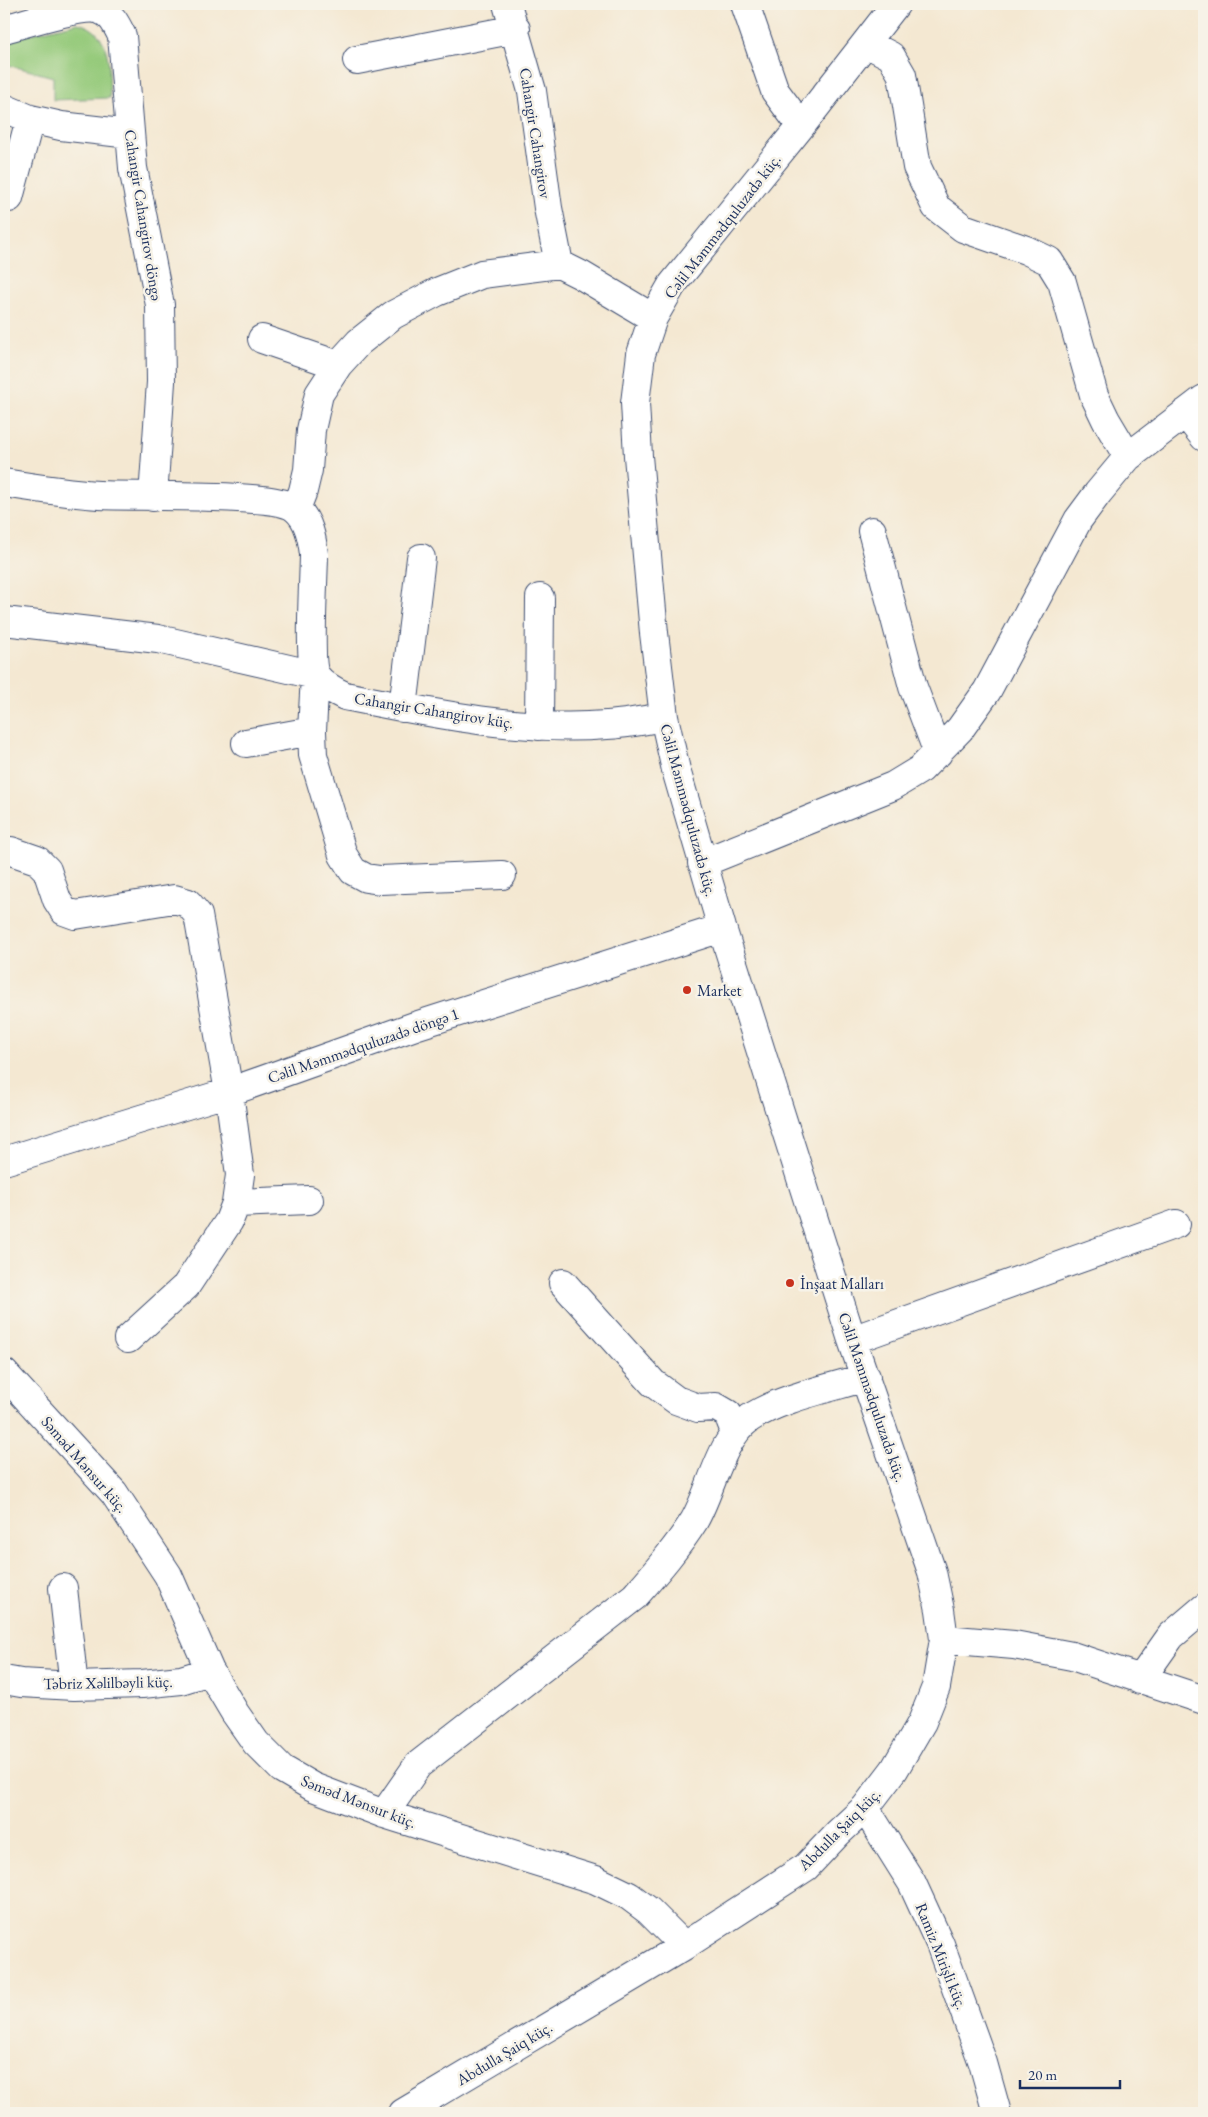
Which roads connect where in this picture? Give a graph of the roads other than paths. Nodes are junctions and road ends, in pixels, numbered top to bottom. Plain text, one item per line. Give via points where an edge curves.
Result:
1 (507, 4) edge
2 (745, 4) edge
3 (896, 4) edge
4 (4, 29) edge
5 (516, 29) junction
6 (866, 43) junction
7 (357, 60) dead end
8 (4, 108) edge
9 (30, 119) junction
10 (801, 126) junction
11 (130, 134) junction
12 (8, 198) dead end
13 (559, 264) junction
14 (653, 318) junction
15 (262, 339) dead end
16 (338, 365) junction
17 (1195, 406) edge
18 (1204, 437) edge
19 (1128, 457) junction
20 (4, 483) edge
21 (153, 497) junction
22 (296, 509) junction
23 (872, 531) dead end
24 (421, 558) dead end
25 (540, 598) dead end
26 (4, 620) edge
27 (315, 675) junction
28 (403, 708) junction
29 (664, 717) junction
30 (539, 726) junction
31 (312, 731) junction
32 (246, 743) dead end
33 (938, 753) junction
34 (10, 851) dead end
35 (702, 863) junction
36 (502, 875) dead end
37 (722, 928) junction
38 (228, 1092) junction
39 (4, 1161) edge
40 (309, 1200) dead end
41 (236, 1203) junction
42 (1176, 1224) dead end
43 (563, 1283) dead end
44 (128, 1339) dead end
45 (852, 1340) junction
46 (4, 1373) edge
47 (866, 1377) junction
48 (735, 1432) junction
49 (63, 1588) dead end
50 (1204, 1608) edge
51 (944, 1639) junction
52 (210, 1671) junction
53 (4, 1680) edge
54 (1140, 1680) junction
55 (74, 1686) junction
56 (1204, 1700) edge
57 (865, 1808) junction
58 (384, 1814) junction
59 (684, 1946) junction
60 (403, 2113) edge
61 (997, 2113) edge

1 - 5 street, Cahangir Cahangirov
2 - 10 street via 775,91
3 - 6 street, Cəlil Məmmədquluzadə küç.
4 - 11 street, Cahangir Cahangirov döngə via 85,9 100,10 114,20 122,36
5 - 7 street
5 - 13 street, Cahangir Cahangirov via 532,91
6 - 10 street, Cəlil Məmmədquluzadə küç.
6 - 19 street via 891,56 902,75 917,168 936,207 963,228 1049,261 1062,282 1094,395
8 - 9 street
9 - 11 street
9 - 12 street
10 - 14 street, Cəlil Məmmədquluzadə küç. via 672,285
11 - 21 street, Cahangir Cahangirov döngə via 133,168 160,305 162,382
13 - 14 street
13 - 16 street via 482,274 437,292 393,315 359,342
14 - 29 street, Cəlil Məmmədquluzadə küç. via 641,354 635,403
15 - 16 street
16 - 22 street via 319,394 311,430 308,470
17 - 18 street
17 - 19 street
19 - 33 street via 1078,520 987,691
20 - 21 street via 42,490
21 - 22 street via 251,498 278,501
22 - 27 street via 306,523 314,554
23 - 33 street via 913,687
24 - 28 street
25 - 30 street
26 - 27 street via 158,639
27 - 28 street, Cahangir Cahangirov küç. via 331,690 345,696
27 - 31 street
28 - 30 street, Cahangir Cahangirov küç.
29 - 30 street, Cahangir Cahangirov küç. via 608,725
29 - 35 street, Cəlil Məmmədquluzadə küç.
31 - 32 street
31 - 36 street via 313,755 343,855 353,871 366,878 380,880
33 - 35 street via 921,769 893,786
34 - 38 street via 37,860 47,870 64,911 75,915 174,899 188,903 198,915
35 - 37 street, Cəlil Məmmədquluzadə küç.
37 - 38 street, Cəlil Məmmədquluzadə döngə 1 via 415,1026
37 - 45 street, Cəlil Məmmədquluzadə küç.
38 - 39 street, Cəlil Məmmədquluzadə döngə 1
38 - 41 street via 240,1175
40 - 41 street
41 - 44 street via 229,1221 186,1286
42 - 45 street
43 - 48 street via 653,1383 676,1400 698,1408 716,1407 728,1414
45 - 47 street, Cəlil Məmmədquluzadə küç.
46 - 52 street, Səməd Mənsur küç. via 114,1493 168,1575
47 - 48 street via 778,1404 750,1418
47 - 51 street, Cəlil Məmmədquluzadə küç. via 932,1572
48 - 58 street via 694,1521 635,1596 418,1765
49 - 55 street
50 - 54 street via 1171,1636
51 - 54 street via 1014,1645 1072,1656
51 - 57 street, Abdulla Şaiq küç. via 936,1687 922,1722 894,1770
52 - 55 street, Təbriz Xəlilbəyli küç. via 181,1680
52 - 58 street, Səməd Mənsur küç. via 256,1743 282,1769 312,1787
53 - 55 street, Təbriz Xəlilbəyli küç. via 21,1684
54 - 56 street
57 - 59 street, Abdulla Şaiq küç. via 806,1867
57 - 61 street, Ramiz Mirişli küç. via 912,1883 940,1944 983,2063
58 - 59 street, Səməd Mənsur küç. via 596,1880 629,1896 650,1911
59 - 60 street, Abdulla Şaiq küç.

